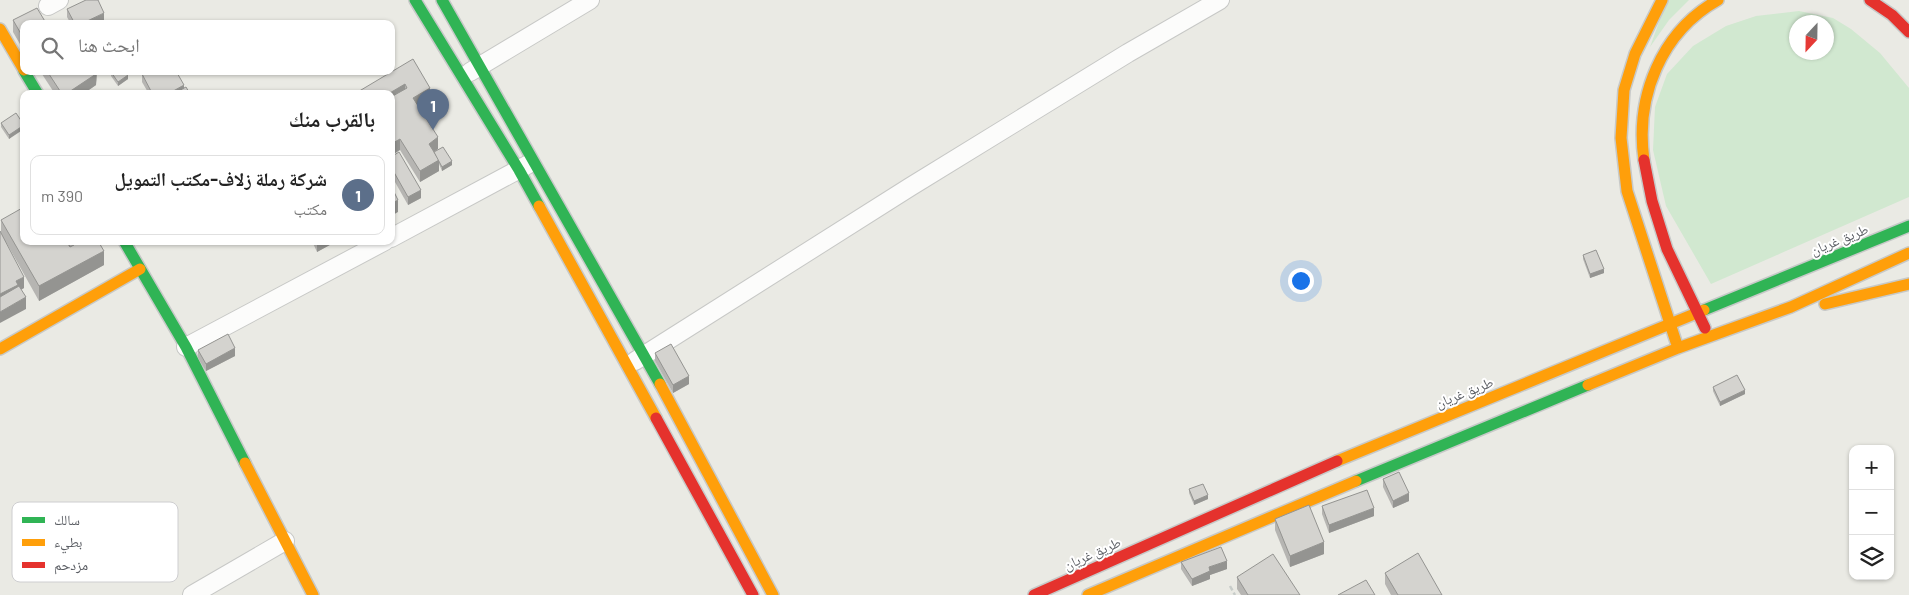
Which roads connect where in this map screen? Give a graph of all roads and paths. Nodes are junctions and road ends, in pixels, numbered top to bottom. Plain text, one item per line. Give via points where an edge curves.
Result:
1 (415, 0) edge
2 (442, 0) edge
3 (590, 0) edge
4 (1220, 0) edge
5 (1662, 0) edge
6 (1718, 0) edge
7 (1870, 0) edge
8 (0, 29) edge
9 (1909, 32) edge
10 (20, 64) edge
11 (480, 65) junction
12 (26, 75) edge
13 (462, 77) junction
14 (36, 90) edge
15 (527, 166) junction
16 (1909, 226) edge
17 (395, 236) edge
18 (126, 245) edge
19 (377, 245) edge
20 (1909, 252) edge
21 (140, 268) junction
22 (1909, 284) edge
23 (1791, 307) junction
24 (1698, 312) junction
25 (1670, 324) junction
26 (1708, 336) junction
27 (186, 347) junction
28 (1678, 348) junction
29 (0, 349) edge
30 (644, 354) junction
31 (628, 366) junction
32 (285, 541) junction
33 (1230, 586) dead end
34 (192, 595) edge
35 (313, 595) edge
36 (753, 595) edge
37 (773, 595) edge
38 (1034, 595) edge
39 (1088, 595) edge
40 (1235, 595) edge

1 - 13 main road
2 - 11 main road
3 - 11 street
4 - 30 street via 1128,53
5 - 25 main road via 1635,54 1624,90 1621,138 1627,191
6 - 24 main road via 1689,21 1671,41 1654,71 1643,107 1641,129 1646,180 1665,241
7 - 9 main road
8 - 10 main road
11 - 13 street
11 - 15 main road
12 - 14 main road
13 - 15 main road
15 - 17 street
15 - 30 main road
15 - 31 main road
16 - 24 main road, طريق غريان
18 - 21 main road
19 - 27 street
20 - 23 main road
21 - 27 main road
21 - 29 main road
22 - 23 main road via 1830,304
23 - 26 main road
24 - 25 main road, طريق غريان
24 - 26 main road
25 - 28 main road
25 - 38 main road, طريق غريان via 1329,464
26 - 28 main road
27 - 32 main road
28 - 39 main road
30 - 31 street
30 - 37 main road
31 - 36 main road
32 - 34 street
32 - 35 main road
33 - 40 path

